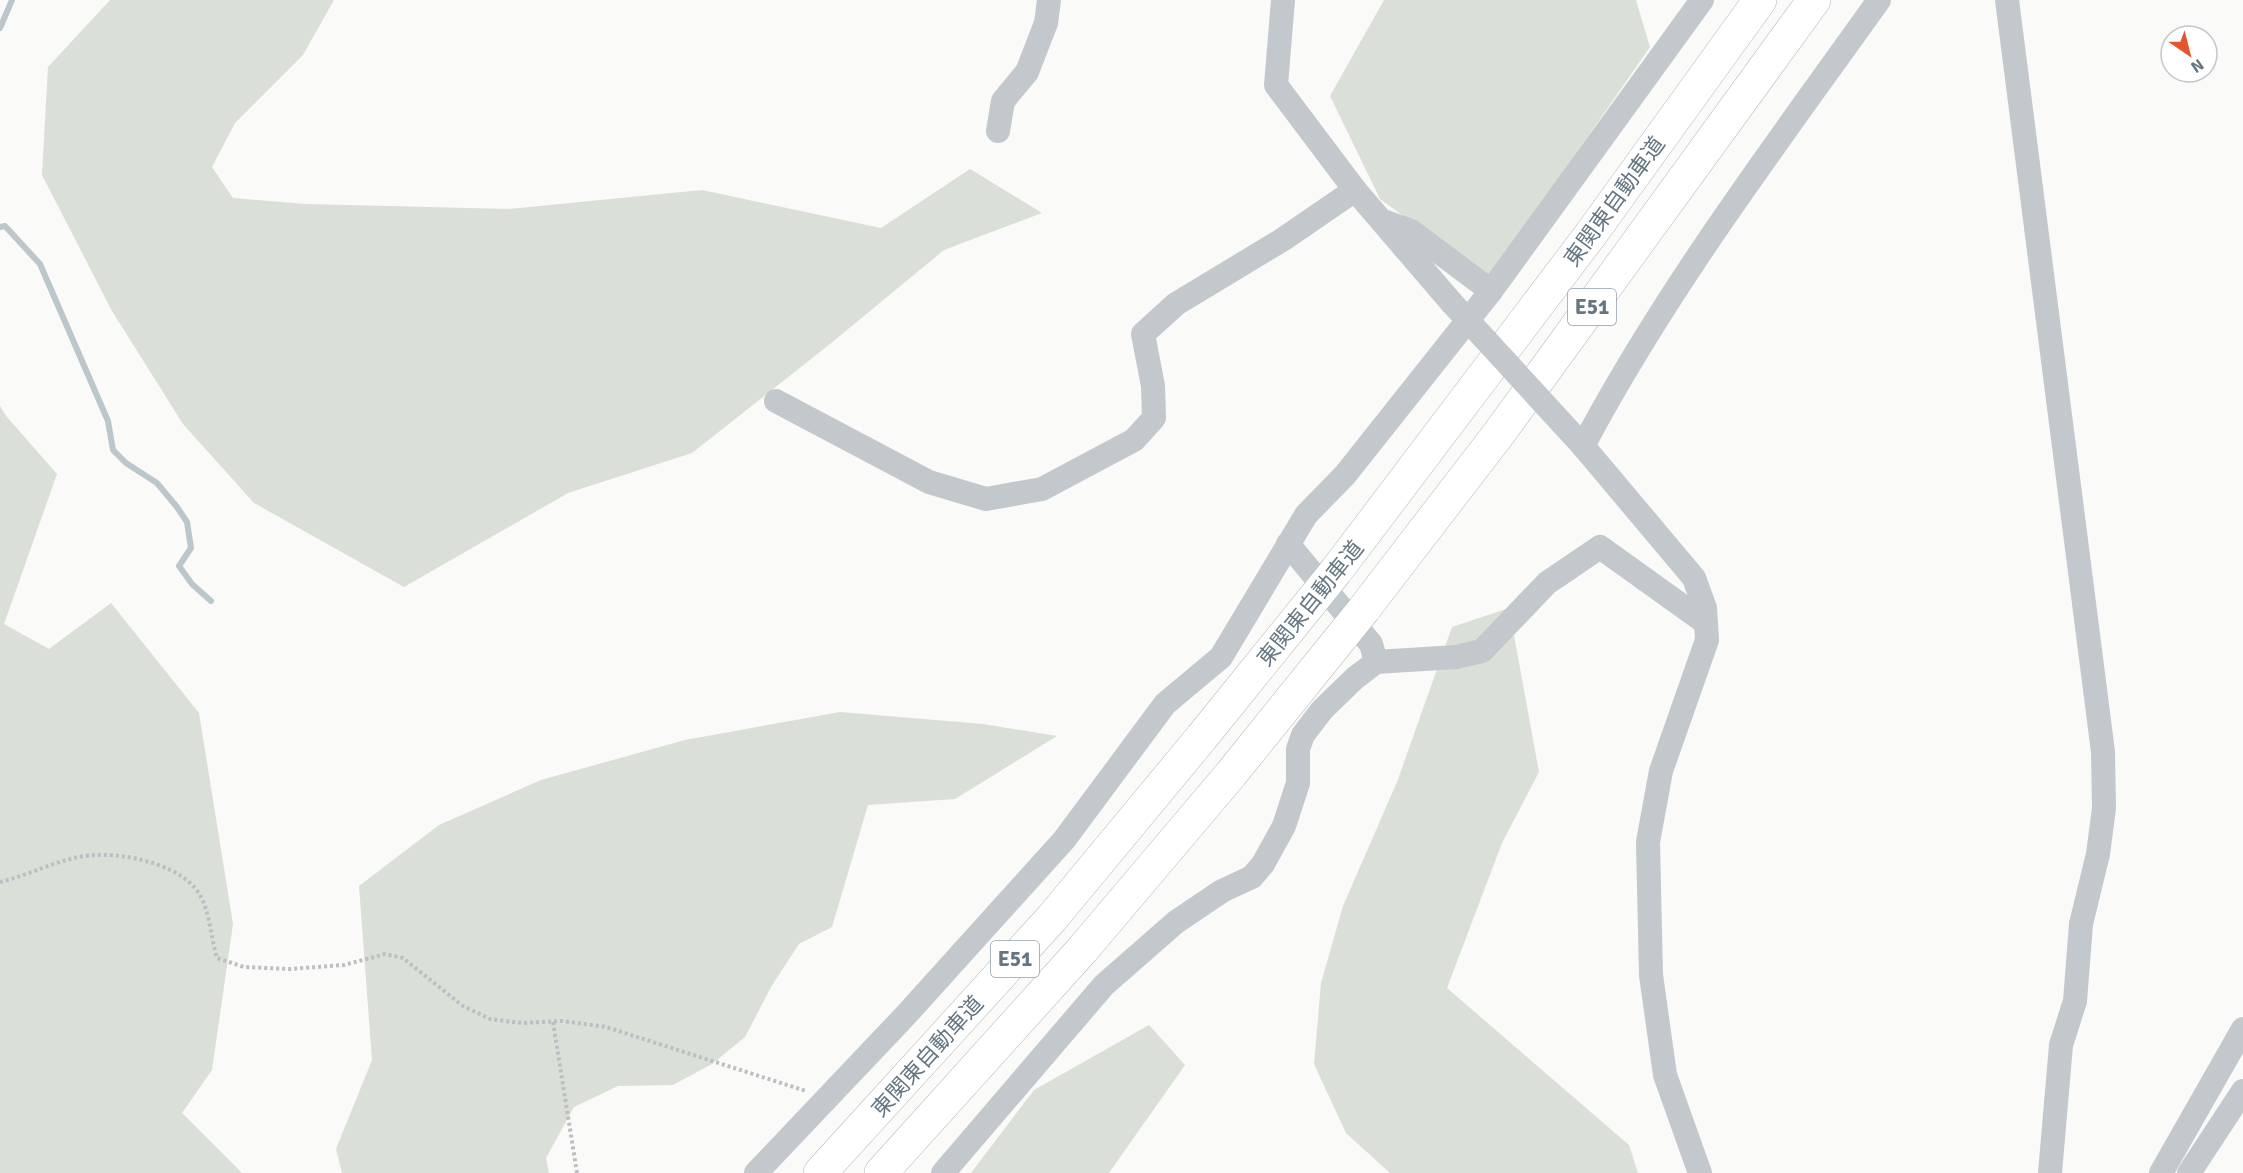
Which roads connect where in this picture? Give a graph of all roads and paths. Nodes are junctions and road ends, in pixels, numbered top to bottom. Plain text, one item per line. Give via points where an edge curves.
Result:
1 (1048, 0) edge
2 (1283, 0) edge
3 (1702, 0) edge
4 (1760, 0) edge
5 (1814, 0) edge
6 (1879, 0) edge
7 (2007, 0) edge
8 (998, 130) dead end
9 (1355, 190) junction
10 (1381, 220) junction
11 (1491, 291) junction
12 (776, 401) dead end
13 (1583, 446) junction
14 (1288, 544) junction
15 (1706, 623) junction
16 (1376, 662) junction
17 (0, 882) edge
18 (553, 1022) junction
19 (2243, 1029) edge
20 (2243, 1091) edge
21 (825, 1101) junction
22 (577, 1173) edge
23 (756, 1173) edge
24 (820, 1173) edge
25 (881, 1173) edge
26 (943, 1173) edge
27 (1700, 1173) edge
28 (2050, 1173) edge
29 (2161, 1173) edge
30 (2189, 1173) edge

1 - 8 street via 1046,23 1027,72 1004,101
2 - 9 street via 1276,85
3 - 11 street
4 - 24 highway, 東関東自動車道 / E51, bridge via 1591,234 1336,571 1052,918
5 - 25 highway, 東関東自動車道 / E51, bridge via 1500,432 1364,609 1083,949
6 - 13 street via 1690,265 1623,371
7 - 28 street via 2103,752 2104,808 2098,854 2081,924 2075,1001 2061,1045
9 - 10 street
9 - 12 street via 1176,304 1143,334 1153,386 1154,418 1134,441 1042,489 987,499 929,482
10 - 11 street via 1411,231
10 - 13 street, bridge via 1450,302
11 - 14 street via 1345,475 1306,515
13 - 15 street via 1694,578
14 - 16 street via 1371,644
14 - 21 street via 1221,657 1166,704 1064,840
15 - 16 street via 1600,547 1546,583 1482,651 1456,657
15 - 27 street via 1707,640 1660,771 1648,842 1651,975 1665,1075
16 - 26 street via 1355,678 1303,735 1298,749 1298,783 1284,826 1252,877 1222,891 1176,922 1104,985
17 - 18 path via 34,874 75,857 130,856 175,872 195,888 206,909 217,958 244,967 290,969 344,965 385,954 403,958 463,1006 490,1019
18 - 21 path via 606,1027 799,1087
18 - 22 path
19 - 29 street
20 - 30 street
21 - 23 street

